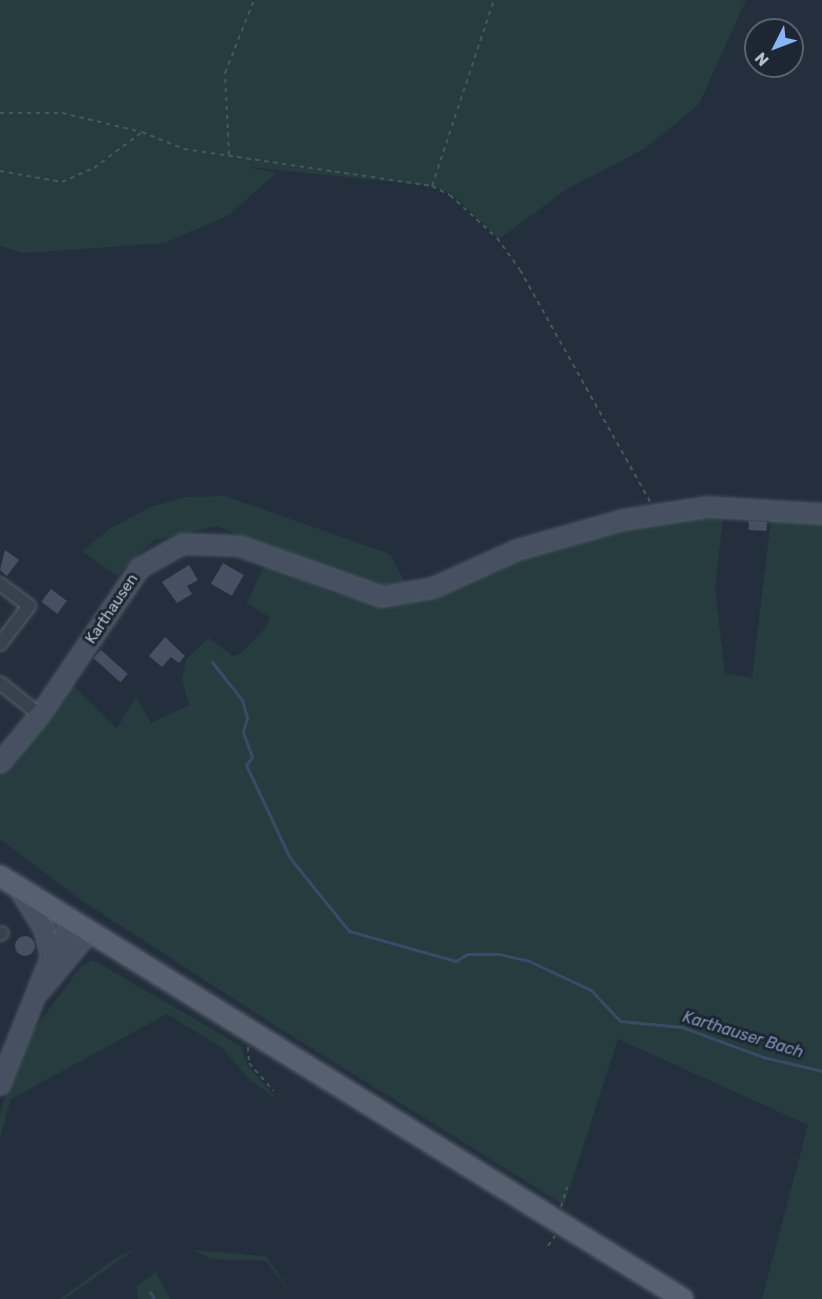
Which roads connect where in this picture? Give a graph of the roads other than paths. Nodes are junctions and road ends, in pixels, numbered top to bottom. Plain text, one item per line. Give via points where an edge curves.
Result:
1 (822, 514) edge
2 (0, 584) edge
3 (0, 644) edge
4 (0, 682) edge
5 (40, 715) junction
6 (0, 763) edge
7 (0, 876) edge
8 (20, 889) junction
9 (81, 927) junction
10 (51, 957) junction
11 (41, 990) junction
12 (0, 1085) edge
13 (683, 1299) edge

1 - 5 main road, Karthausen via 708,507 657,513 517,550 403,596 382,597 339,585 221,542 164,550 130,580
2 - 3 street via 29,606
4 - 5 street
5 - 6 main road, Karthausen
7 - 8 main road
8 - 9 main road
8 - 10 main road via 44,929
9 - 10 main road
9 - 11 main road
9 - 13 main road
10 - 11 main road
11 - 12 main road

